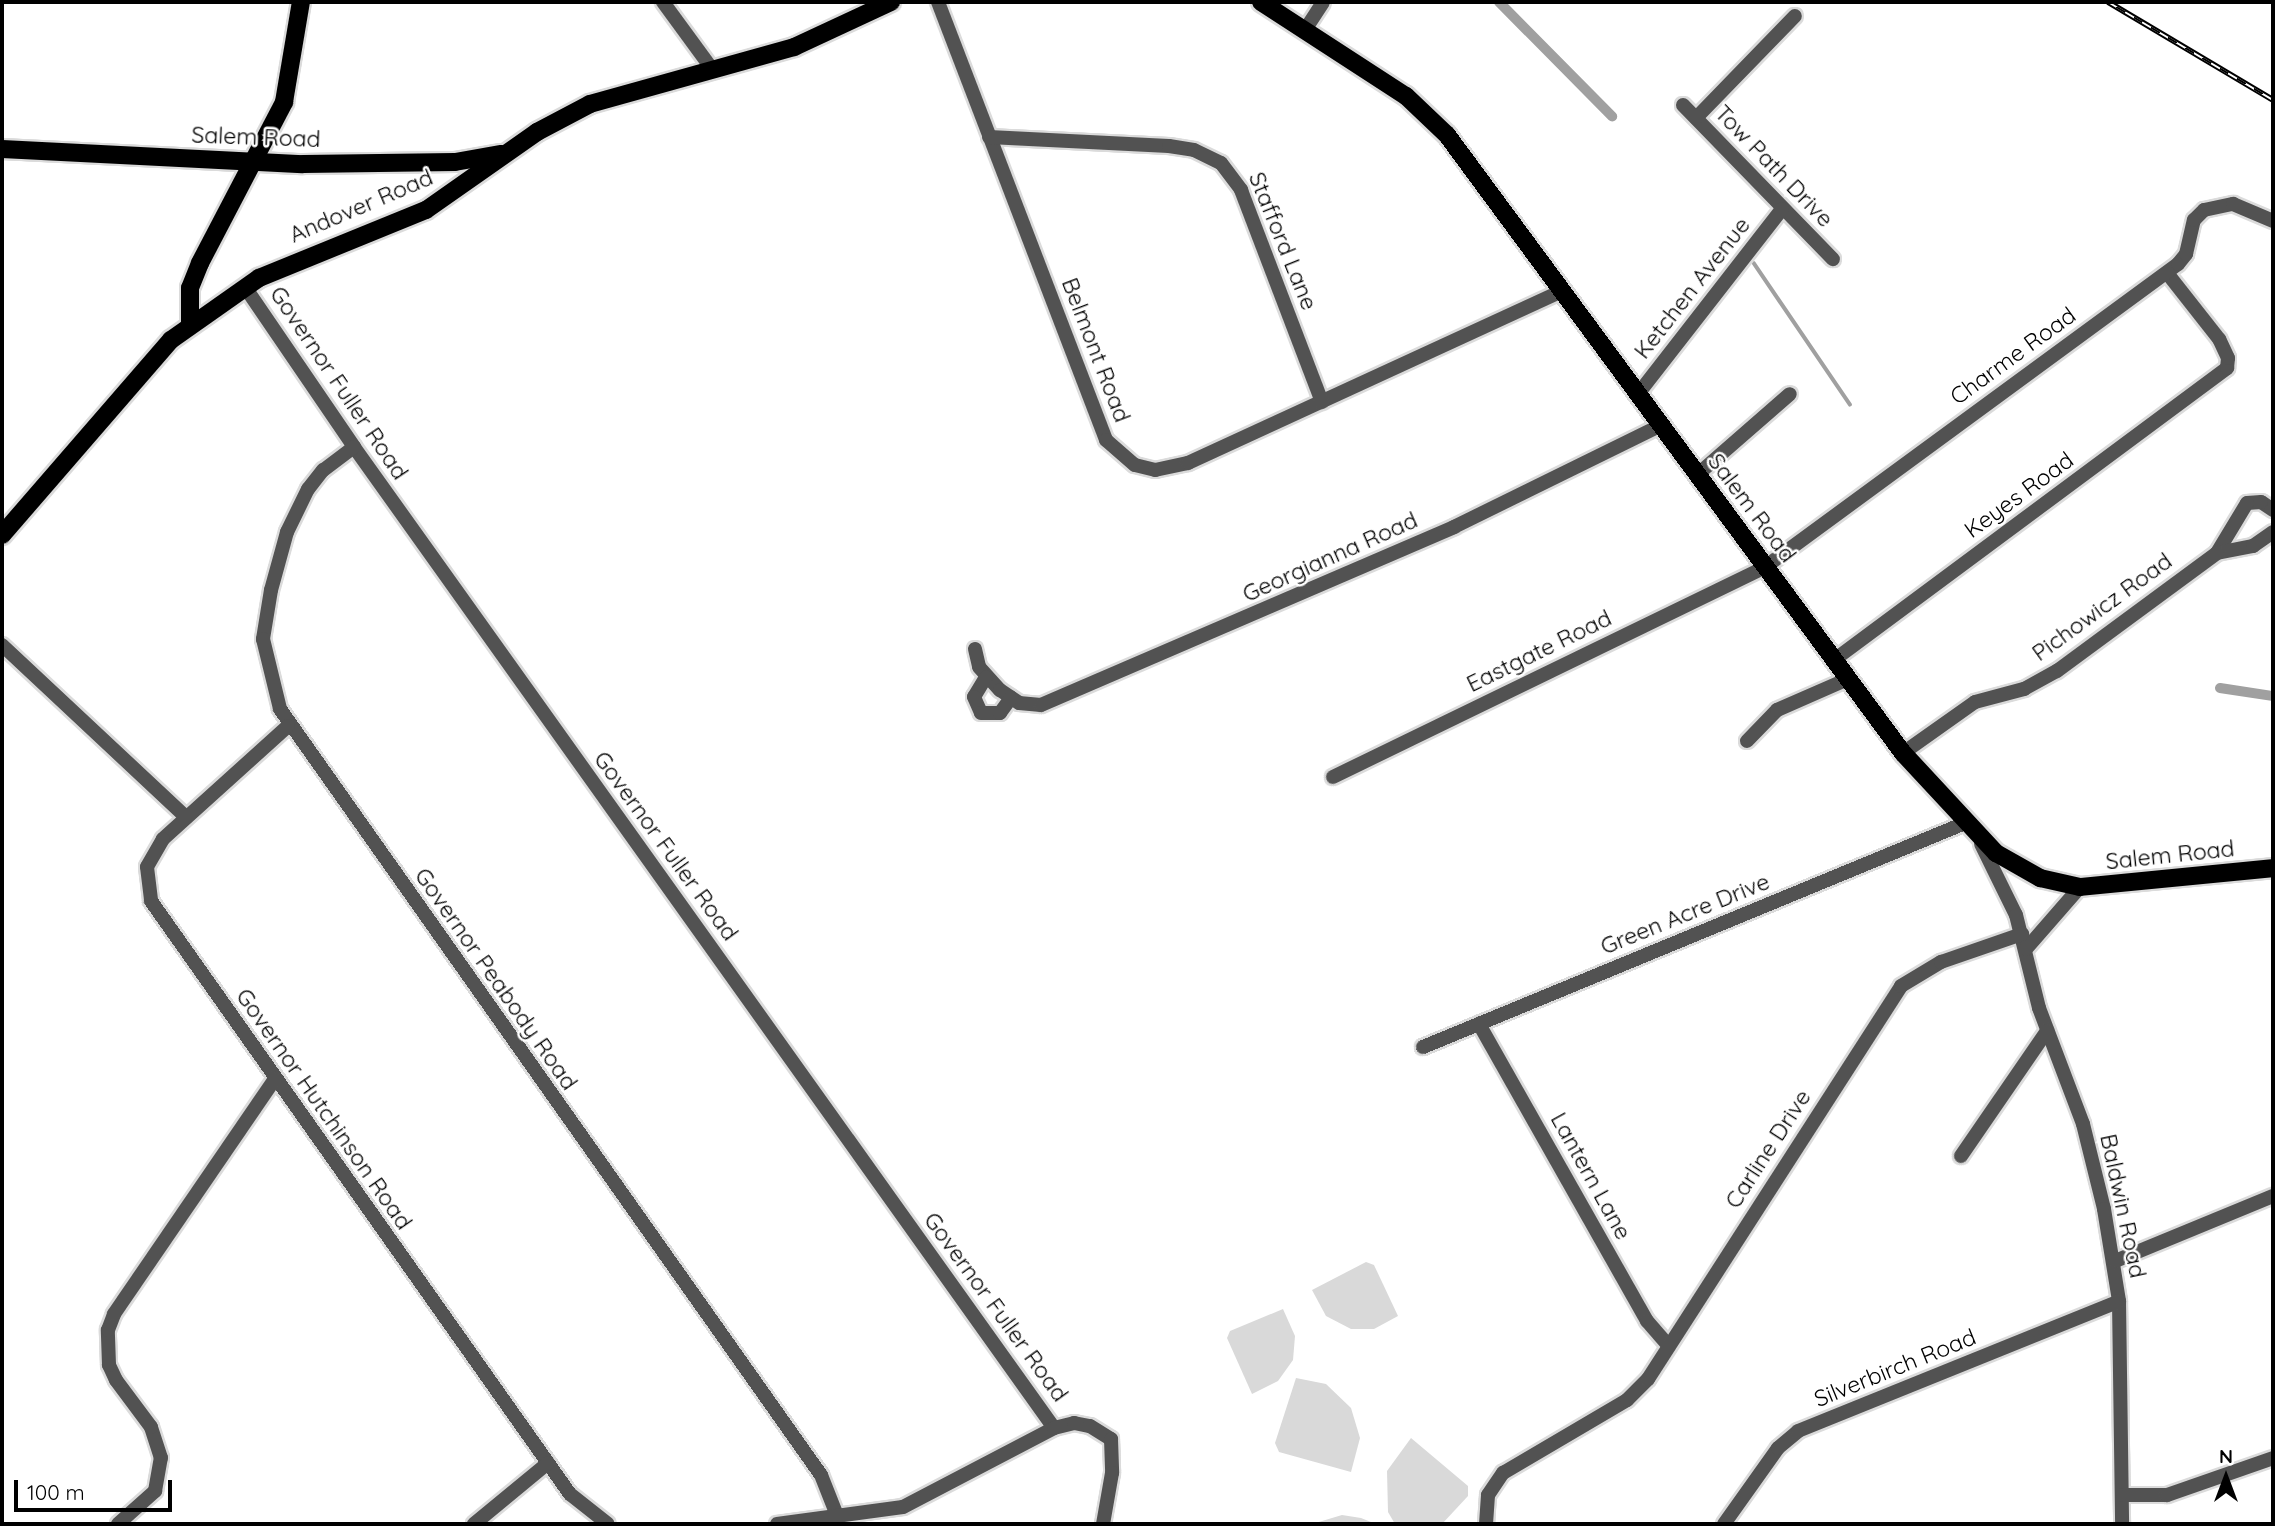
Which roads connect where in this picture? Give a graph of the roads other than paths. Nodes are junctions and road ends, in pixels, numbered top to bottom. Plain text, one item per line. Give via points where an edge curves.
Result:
1 (301, 2) edge
2 (663, 2) edge
3 (891, 2) edge
4 (937, 2) edge
5 (1261, 2) edge
6 (1323, 2) edge
7 (1795, 16) dead end
8 (1305, 30) junction
9 (712, 69) junction
10 (1682, 105) dead end
11 (1696, 118) junction
12 (989, 137) junction
13 (2, 149) edge
14 (507, 152) junction
15 (455, 162) junction
16 (252, 163) junction
17 (470, 181) junction
18 (1782, 209) junction
19 (2273, 221) edge
20 (1833, 259) dead end
21 (2167, 273) junction
22 (245, 287) junction
23 (1562, 291) junction
24 (190, 324) junction
25 (1637, 394) junction
26 (1790, 394) dead end
27 (1322, 402) junction
28 (1661, 425) junction
29 (354, 447) junction
30 (1697, 475) junction
31 (2273, 510) edge
32 (2273, 532) edge
33 (2, 535) edge
34 (2217, 553) junction
35 (1765, 567) junction
36 (2, 645) edge
37 (975, 649) dead end
38 (1835, 660) junction
39 (986, 677) junction
40 (1849, 679) junction
41 (1011, 698) junction
42 (288, 726) junction
43 (1747, 741) dead end
44 (1903, 752) junction
45 (1333, 777) dead end
46 (186, 817) junction
47 (1967, 825) junction
48 (2273, 868) edge
49 (2080, 887) junction
50 (2024, 941) junction
51 (1479, 1024) junction
52 (2047, 1031) junction
53 (1423, 1047) dead end
54 (275, 1079) junction
55 (1961, 1156) dead end
56 (2273, 1196) edge
57 (2115, 1261) junction
58 (2119, 1301) junction
59 (1669, 1346) junction
60 (1054, 1428) junction
61 (2273, 1458) edge
62 (548, 1463) junction
63 (2123, 1495) junction
64 (838, 1518) junction
65 (118, 1524) edge
66 (474, 1524) edge
67 (608, 1524) edge
68 (777, 1524) edge
69 (1103, 1524) edge
70 (1486, 1524) edge
71 (1724, 1524) edge
72 (2122, 1524) edge

1 - 16 main road via 287,94
2 - 9 street
3 - 9 main road, Andover Road via 813,40
4 - 12 street, Belmont Road
5 - 8 main road, Salem Road
6 - 8 street
7 - 11 street
8 - 23 main road, Salem Road via 1400,92 1437,123
9 - 14 main road, Andover Road via 598,101
10 - 11 street, Tow Path Drive
11 - 18 street, Tow Path Drive via 1782,203
12 - 27 street, Stafford Lane via 1169,146 1194,150 1221,163 1241,190
12 - 27 street, Belmont Road via 1102,430 1118,455 1146,468 1176,467
13 - 16 main road, Salem Road
14 - 15 main road, Salem Road
14 - 17 main road, Andover Road
15 - 16 main road, Salem Road
15 - 17 main road
16 - 24 main road via 190,288
17 - 22 main road, Andover Road via 417,214 289,263
18 - 20 street, Tow Path Drive
18 - 25 street, Ketchen Avenue
19 - 21 street, Charme Road via 2233,204 2204,210 2194,220 2186,254
21 - 35 street, Charme Road
21 - 38 street, Keyes Road via 2211,327 2228,364 2223,373
22 - 24 main road, Andover Road
22 - 29 street, Governor Fuller Road
23 - 25 main road, Salem Road
23 - 27 street, Belmont Road
24 - 33 main road, Andover Road via 130,384
25 - 28 main road, Salem Road
26 - 30 street
28 - 30 main road, Salem Road
28 - 41 street, Georgianna Road via 1454,527 1065,696 1041,705
29 - 42 street, Governor Peabody Road via 323,470 300,503 268,603 264,657
29 - 60 street, Governor Fuller Road
30 - 35 main road, Salem Road
31 - 34 street, Pichowicz Road via 2261,502 2247,503
32 - 34 street, Pichowicz Road via 2253,545
34 - 44 street, Pichowicz Road via 2057,671 2024,689 1975,702
35 - 38 main road, Salem Road
35 - 45 street, Eastgate Road
36 - 46 street
37 - 39 street
38 - 40 main road, Salem Road
39 - 41 street
39 - 41 street via 974,697 981,713 1000,713
40 - 43 street via 1777,710
40 - 44 main road, Salem Road
42 - 46 street, Governor Hutchinson Road
42 - 64 street, Governor Peabody Road via 821,1475
44 - 47 main road, Salem Road
46 - 54 street, Governor Hutchinson Road via 153,852 147,867 151,901
47 - 49 main road, Salem Road via 2019,868 2052,882
47 - 50 street, Baldwin Road via 2000,876
47 - 51 street, Green Acre Drive
48 - 49 main road, Salem Road
49 - 50 street
50 - 52 street, Baldwin Road
50 - 59 street, Carline Drive via 1927,968 1896,992
51 - 53 street, Green Acre Drive
51 - 59 street, Lantern Lane via 1647,1321
52 - 55 street
52 - 57 street, Baldwin Road via 2083,1124
54 - 62 street, Governor Hutchinson Road
54 - 65 street via 114,1314 108,1330 109,1365 151,1427 161,1458 155,1491
56 - 57 street
57 - 58 street, Baldwin Road
58 - 63 street, Baldwin Road
58 - 71 street, Silverbirch Road via 1798,1431 1778,1448
59 - 70 street, Carline Drive via 1632,1396 1499,1477 1486,1500
60 - 64 street via 903,1507
60 - 69 street via 1073,1423 1090,1426 1111,1439 1112,1472
61 - 63 street via 2175,1493
62 - 66 street
62 - 67 street, Governor Hutchinson Road via 570,1494
63 - 72 street, Baldwin Road
64 - 68 street

